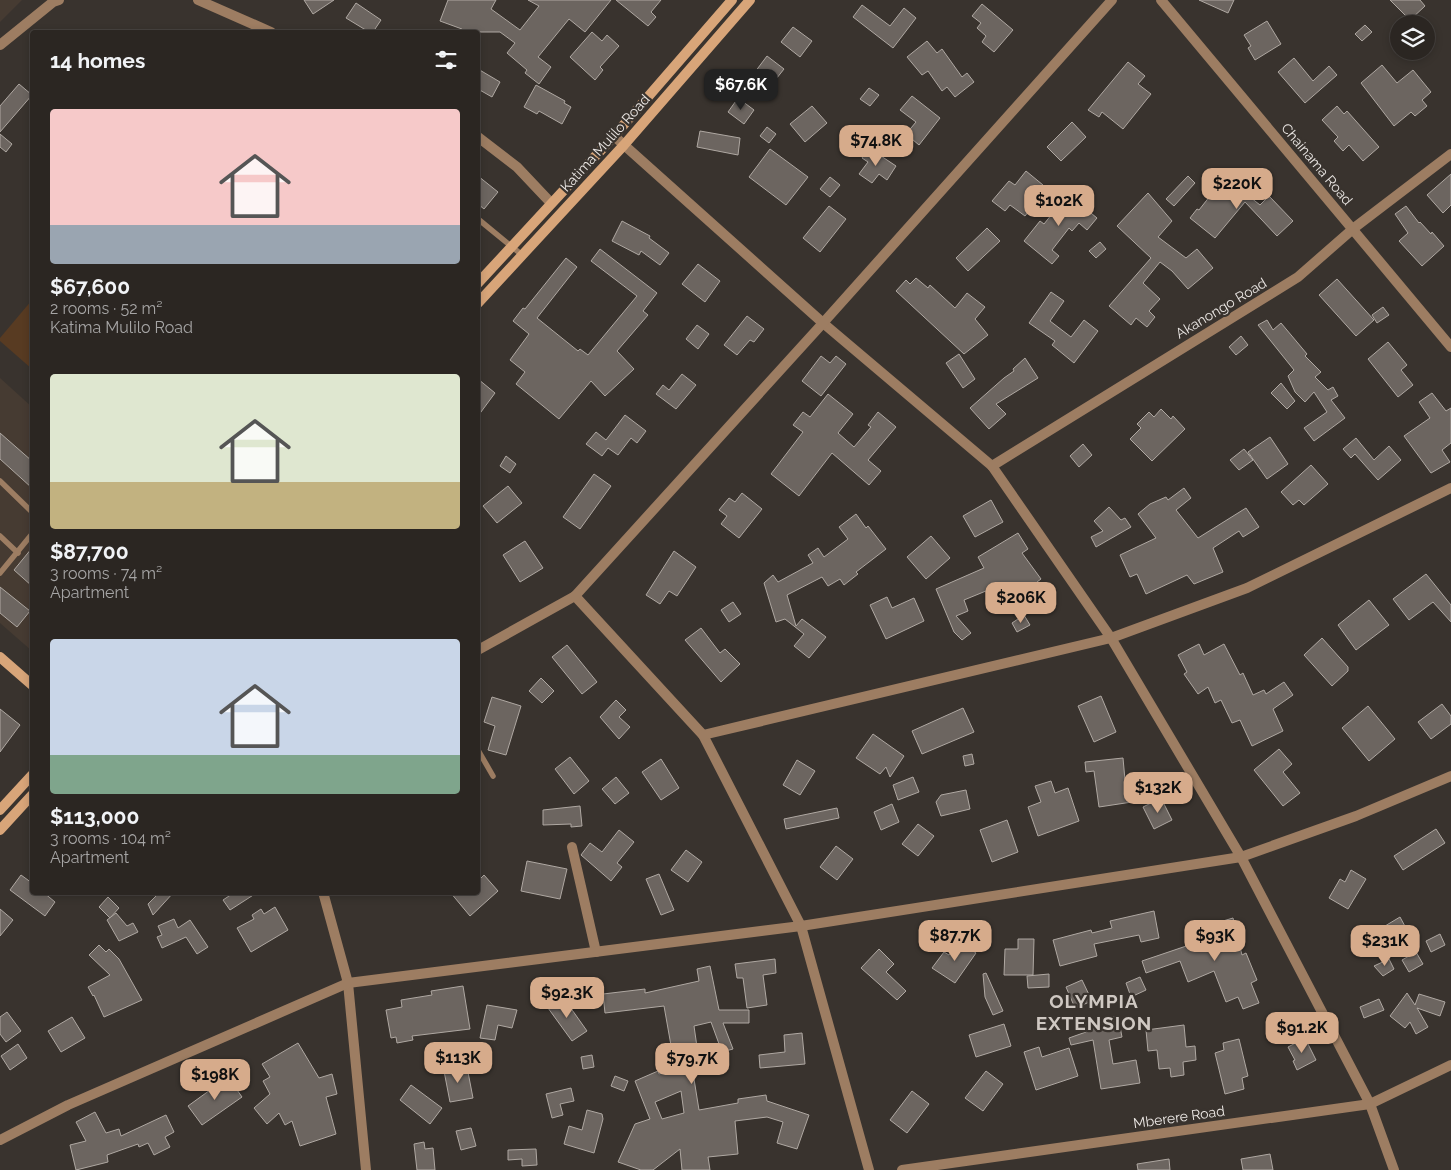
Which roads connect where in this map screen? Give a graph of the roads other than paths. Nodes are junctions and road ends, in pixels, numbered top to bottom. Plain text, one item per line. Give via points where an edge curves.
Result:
1 (198, 0) edge
2 (732, 0) edge
3 (750, 0) edge
4 (1112, 0) edge
5 (1161, 0) edge
6 (55, 1) edge
7 (266, 30) edge
8 (0, 45) edge
9 (614, 136) junction
10 (480, 139) edge
11 (624, 145) junction
12 (1451, 154) edge
13 (551, 203) junction
14 (480, 223) edge
15 (1354, 228) junction
16 (511, 246) junction
17 (522, 255) junction
18 (480, 280) edge
19 (480, 296) edge
20 (823, 323) junction
21 (1451, 347) edge
22 (992, 466) junction
23 (0, 481) edge
24 (1451, 488) edge
25 (30, 510) edge
26 (0, 536) edge
27 (30, 537) edge
28 (18, 553) junction
29 (0, 572) edge
30 (574, 596) junction
31 (1111, 638) junction
32 (480, 649) edge
33 (0, 657) edge
34 (30, 683) edge
35 (703, 736) junction
36 (480, 753) edge
37 (493, 776) dead end
38 (1451, 776) edge
39 (30, 777) edge
40 (30, 797) edge
41 (0, 810) edge
42 (0, 830) edge
43 (572, 847) dead end
44 (1241, 857) junction
45 (324, 895) edge
46 (801, 926) junction
47 (596, 952) junction
48 (348, 983) junction
49 (1451, 1065) edge
50 (1370, 1104) junction
51 (0, 1140) edge
52 (366, 1170) edge
53 (869, 1170) edge
54 (902, 1170) edge
55 (1394, 1170) edge

1 - 7 street
2 - 9 main road, Katima Mulilo Road
3 - 11 main road, Katima Mulilo Road
4 - 20 street
5 - 15 street, Chainama Road
6 - 8 street
9 - 11 street
9 - 13 main road, Katima Mulilo Road
10 - 13 street via 517,167
11 - 17 main road, Katima Mulilo Road
11 - 20 street
12 - 15 street, Akanongo Road
13 - 16 main road, Katima Mulilo Road
14 - 16 lane
15 - 21 street, Chainama Road
15 - 22 street, Akanongo Road via 1298,277
16 - 17 lane
16 - 18 main road, Katima Mulilo Road
17 - 19 main road, Katima Mulilo Road
20 - 22 street
20 - 30 street
22 - 31 street
23 - 25 lane
24 - 31 street via 1247,588
26 - 28 lane
27 - 28 lane
28 - 29 lane
30 - 32 street
30 - 35 street
31 - 35 street
31 - 44 street
33 - 34 main road
35 - 46 street
36 - 37 lane
38 - 44 street via 1356,816
39 - 41 main road
40 - 42 main road
43 - 47 street
44 - 46 street
44 - 50 street
45 - 48 street
46 - 47 street
46 - 53 street
47 - 48 street
48 - 51 street via 68,1105
48 - 52 street
49 - 50 street, Mberere Road
50 - 54 street, Mberere Road
50 - 55 street

